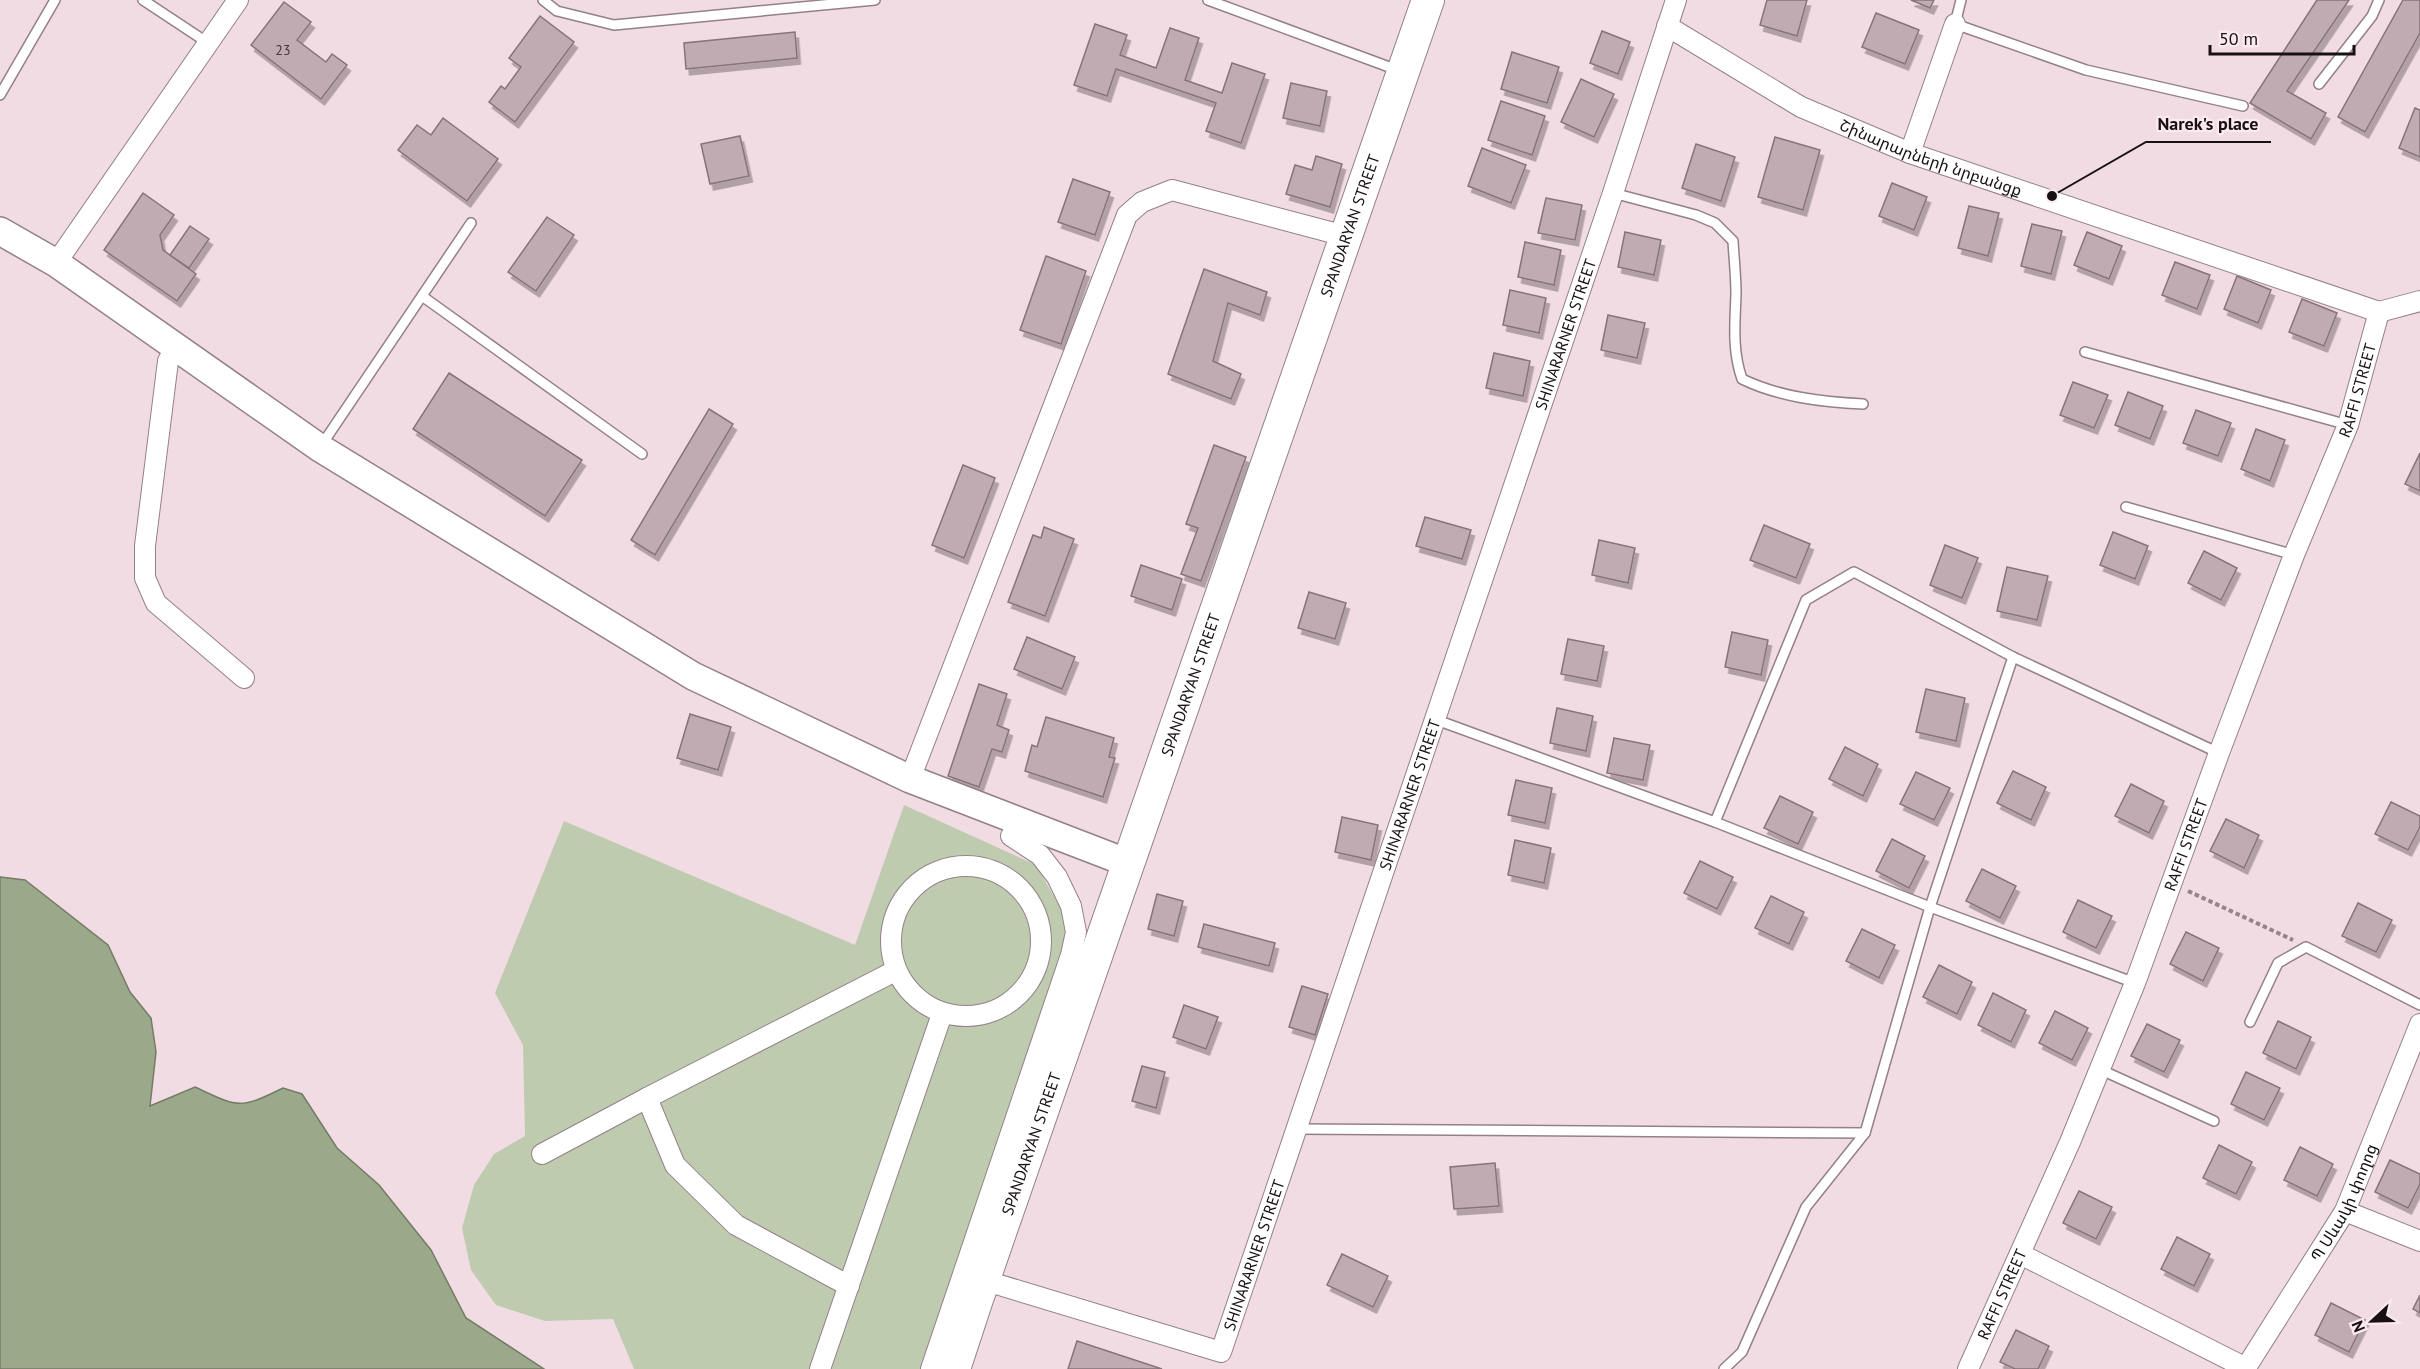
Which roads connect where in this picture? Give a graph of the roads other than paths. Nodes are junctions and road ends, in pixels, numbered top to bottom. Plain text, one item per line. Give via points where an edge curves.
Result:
1 (55, 0) edge
2 (143, 0) edge
3 (238, 0) edge
4 (543, 0) edge
5 (875, 0) edge
6 (1208, 0) edge
7 (1428, 0) edge
8 (1676, 0) edge
9 (1961, 0) edge
10 (2379, 0) edge
11 (1955, 24) junction
12 (1667, 26) junction
13 (208, 44) junction
14 (1402, 72) junction
15 (2319, 84) dead end
16 (0, 95) edge
17 (2243, 106) dead end
18 (1910, 153) junction
19 (1613, 193) junction
20 (471, 223) dead end
21 (0, 231) edge
22 (1345, 236) junction
23 (56, 263) junction
24 (422, 296) junction
25 (2420, 301) edge
26 (2379, 312) junction
27 (176, 347) junction
28 (2085, 352) dead end
29 (1863, 404) dead end
30 (2348, 425) junction
31 (320, 447) junction
32 (642, 454) dead end
33 (2126, 507) dead end
34 (2294, 555) junction
35 (2013, 657) junction
36 (244, 678) dead end
37 (1434, 719) junction
38 (2219, 753) junction
39 (910, 778) junction
40 (1715, 822) junction
41 (1011, 836) dead end
42 (1128, 863) junction
43 (1930, 907) junction
44 (895, 971) junction
45 (1030, 980) junction
46 (2135, 983) junction
47 (1058, 994) junction
48 (2420, 1005) edge
49 (942, 1014) junction
50 (2250, 1022) dead end
51 (2420, 1024) edge
52 (2416, 1045) edge
53 (2099, 1069) junction
54 (647, 1098) junction
55 (2214, 1121) dead end
56 (1297, 1129) junction
57 (1866, 1133) junction
58 (542, 1154) dead end
59 (2345, 1211) junction
60 (2420, 1241) edge
61 (2020, 1254) junction
62 (983, 1280) junction
63 (849, 1286) junction
64 (820, 1369) edge
65 (931, 1369) edge
66 (954, 1369) edge
67 (1724, 1369) edge
68 (1968, 1369) edge
69 (2246, 1369) edge

1 - 16 lane
2 - 13 lane
3 - 13 street
4 - 5 lane via 556,11 614,26
6 - 14 lane
7 - 14 main road, SPANDARYAN STREET
8 - 12 street, SHINARARNER STREET
9 - 11 lane
10 - 15 lane via 2372,16
11 - 17 lane via 2086,70
11 - 18 street
12 - 18 street, Շինարարների նրբանցք via 1801,107
12 - 19 street, SHINARARNER STREET
13 - 23 street
14 - 22 main road, SPANDARYAN STREET
18 - 26 street, Շինարարների նրբանցք
19 - 29 lane via 1696,214 1715,223 1733,241 1734,339 1742,379 1764,390
19 - 37 street, SHINARARNER STREET
20 - 24 lane
21 - 23 street
22 - 39 street via 1172,190 1142,202 1127,215
22 - 42 main road, SPANDARYAN STREET
23 - 27 street
24 - 31 lane
24 - 32 lane
25 - 26 street
26 - 30 street, RAFFI STREET
27 - 31 street
27 - 36 street via 168,361 145,546 145,578 156,603
28 - 30 lane
30 - 34 street, RAFFI STREET
31 - 39 street via 693,675
33 - 34 lane
34 - 38 street, RAFFI STREET
35 - 38 lane
35 - 40 lane via 1854,572 1806,600
35 - 43 lane
37 - 40 lane
37 - 56 street, SHINARARNER STREET
38 - 46 street, RAFFI STREET
39 - 42 street
40 - 43 lane
41 - 47 street via 1040,855 1057,877 1071,906 1076,932
42 - 62 main road, SPANDARYAN STREET
43 - 46 lane
43 - 57 lane
44 - 45 street via 891,925 913,885 954,864 1000,871 1034,902 1044,947
44 - 49 street via 914,997
44 - 54 street
45 - 47 street
45 - 49 street via 1026,990 988,1016
46 - 53 street, RAFFI STREET
47 - 65 street
48 - 50 lane via 2306,947 2278,963
49 - 63 street
51 - 52 street, Պ Սևակի փողոց
52 - 59 street, Պ Սևակի փողոց
53 - 55 lane
53 - 61 street, RAFFI STREET
54 - 58 street
54 - 63 street via 675,1165 736,1225
56 - 57 lane
56 - 62 street, SHINARARNER STREET via 1221,1352
57 - 67 lane via 1806,1207 1742,1352
59 - 60 street
59 - 69 street, Պ Սևակի փողոց
61 - 68 street, RAFFI STREET
61 - 69 street
62 - 66 main road, SPANDARYAN STREET
63 - 64 street

